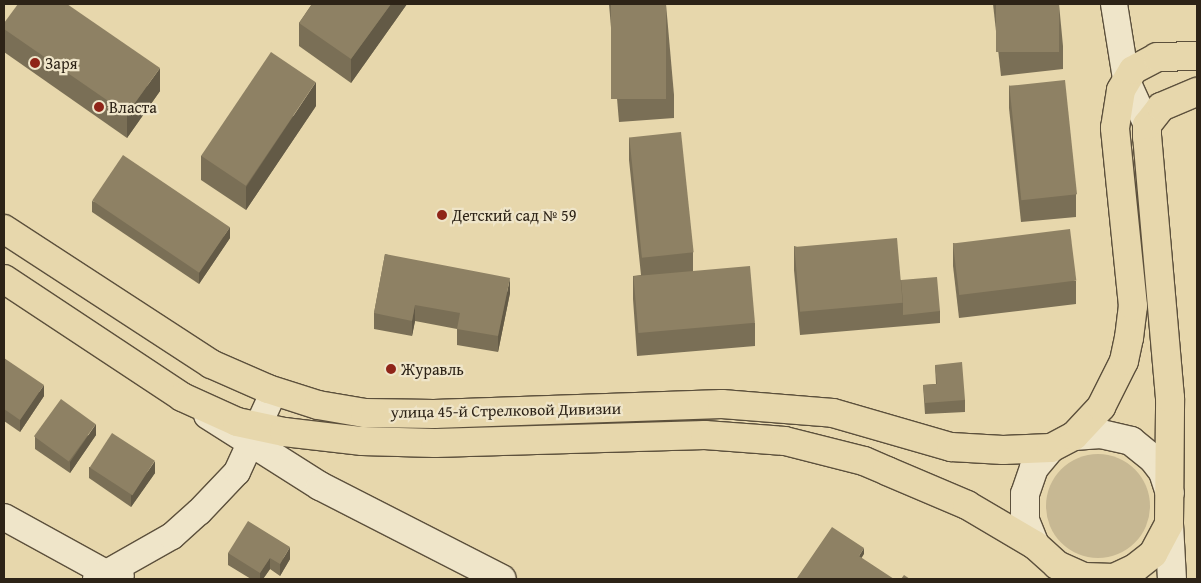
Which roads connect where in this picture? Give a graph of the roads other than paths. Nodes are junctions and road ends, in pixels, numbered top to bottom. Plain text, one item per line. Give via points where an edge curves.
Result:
1 (1114, 4) edge
2 (1197, 56) edge
3 (1126, 79) junction
4 (1197, 92) edge
5 (1148, 125) junction
6 (4, 229) edge
7 (4, 280) edge
8 (274, 392) junction
9 (255, 436) junction
10 (1063, 442) junction
11 (1170, 493) junction
12 (4, 517) edge
13 (1168, 524) junction
14 (1035, 545) junction
15 (101, 576) edge
16 (1085, 578) edge
17 (135, 579) edge
18 (502, 579) edge
19 (1172, 579) edge

1 - 3 street
2 - 3 main road via 1157,57 1134,70
3 - 5 street
3 - 10 main road via 1116,107 1115,128 1134,306 1129,338 1124,361 1101,407
4 - 5 main road via 1160,107
5 - 11 main road via 1148,163 1170,398
6 - 8 main road, улица 45-й Стрелковой Дивизии via 211,364
7 - 9 main road, улица 45-й Стрелковой Дивизии via 182,397 238,422
8 - 9 street
8 - 10 main road, улица 45-й Стрелковой Дивизии via 318,405 365,412 434,414 722,404 804,409 833,413 951,447 1003,450
9 - 14 main road, улица 45-й Стрелковой Дивизии via 435,443 696,435 785,441 864,461 967,505
9 - 15 street via 237,472 199,512 172,536
9 - 18 main road via 320,486
10 - 11 main road via 1101,434 1131,441 1164,472
10 - 14 main road via 1034,468 1025,494 1025,520
11 - 13 main road
12 - 15 street
13 - 16 main road via 1153,554 1135,568 1114,578
13 - 19 main road
14 - 16 main road via 1057,566
15 - 17 street

